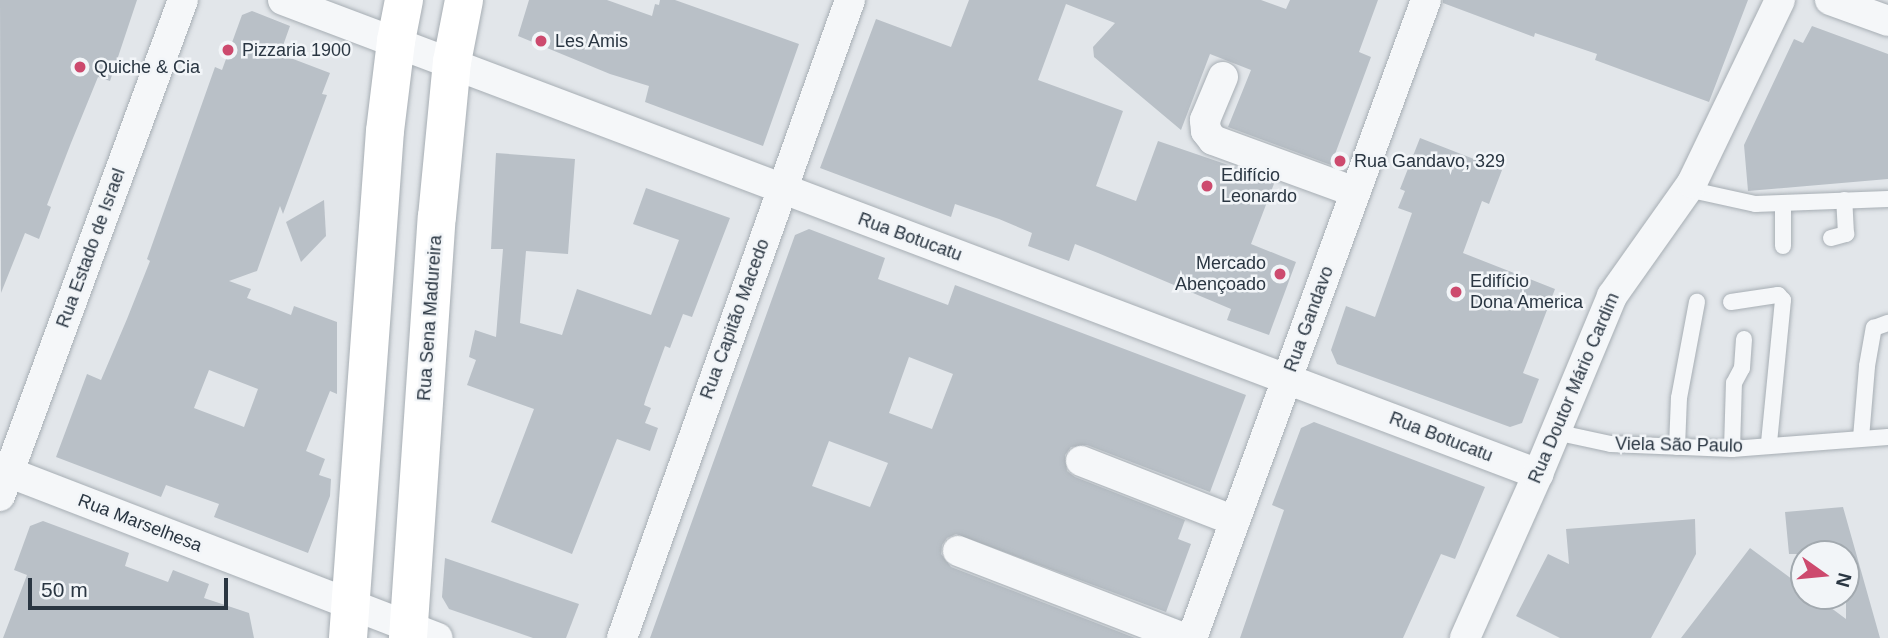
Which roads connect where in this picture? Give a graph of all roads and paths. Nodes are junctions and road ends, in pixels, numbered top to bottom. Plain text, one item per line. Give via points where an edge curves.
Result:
1 (183, 0) edge
2 (283, 0) edge
3 (404, 0) edge
4 (464, 0) edge
5 (850, 0) edge
6 (1426, 0) edge
7 (1780, 0) edge
8 (1830, 0) edge
9 (1888, 21) edge
10 (396, 41) junction
11 (452, 62) junction
12 (1223, 77) dead end
13 (781, 189) junction
14 (1688, 189) junction
15 (1355, 192) junction
16 (1888, 199) edge
17 (1844, 200) junction
18 (1783, 205) junction
19 (1831, 238) dead end
20 (1783, 246) dead end
21 (1697, 302) dead end
22 (1731, 302) dead end
23 (1888, 323) edge
24 (1744, 339) dead end
25 (1728, 363) dead end
26 (1286, 379) junction
27 (1734, 383) junction
28 (1555, 432) junction
29 (1888, 437) edge
30 (1861, 438) junction
31 (1769, 444) junction
32 (1677, 447) junction
33 (1732, 449) junction
34 (1081, 461) dead end
35 (1538, 474) junction
36 (3, 479) edge
37 (1235, 521) junction
38 (958, 551) dead end
39 (349, 621) edge
40 (418, 634) edge
41 (622, 638) edge
42 (1185, 638) edge
43 (1192, 638) edge
44 (1465, 638) edge

1 - 36 street, Rua Estado de Israel
2 - 10 street, Rua Botucatu
3 - 10 main road
4 - 11 main road, Rua Sena Madureira
5 - 13 street, Rua Capitão Macedo
6 - 15 street, Rua Gandavo
7 - 14 street, Rua Doutor Mário Cardim
8 - 9 street
10 - 11 street, Rua Botucatu
10 - 39 main road via 385,131
11 - 13 street, Rua Botucatu
11 - 40 main road, Rua Sena Madureira via 437,217
12 - 15 street via 1205,120 1213,140
13 - 26 street, Rua Botucatu
13 - 41 street, Rua Capitão Macedo
14 - 18 lane via 1755,204
14 - 28 street, Rua Doutor Mário Cardim via 1612,296
15 - 26 street, Rua Gandavo
16 - 17 lane
17 - 18 lane
17 - 19 lane via 1846,233
18 - 20 lane
21 - 32 lane via 1679,398
22 - 31 lane via 1778,295 1783,300
23 - 30 lane via 1874,326
24 - 27 lane via 1742,368
25 - 27 lane
26 - 35 street, Rua Botucatu
26 - 37 street, Rua Gandavo
27 - 33 lane
28 - 32 lane, Viela São Paulo via 1611,444
28 - 35 street, Rua Doutor Mário Cardim
29 - 30 lane, Viela São Paulo
30 - 31 lane, Viela São Paulo
31 - 33 lane, Viela São Paulo
32 - 33 lane, Viela São Paulo
34 - 37 street
35 - 44 street, Rua Doutor Mário Cardim
36 - 39 street, Rua Marselhesa
37 - 43 street, Rua Gandavo
38 - 42 street
39 - 40 street, Rua Marselhesa

